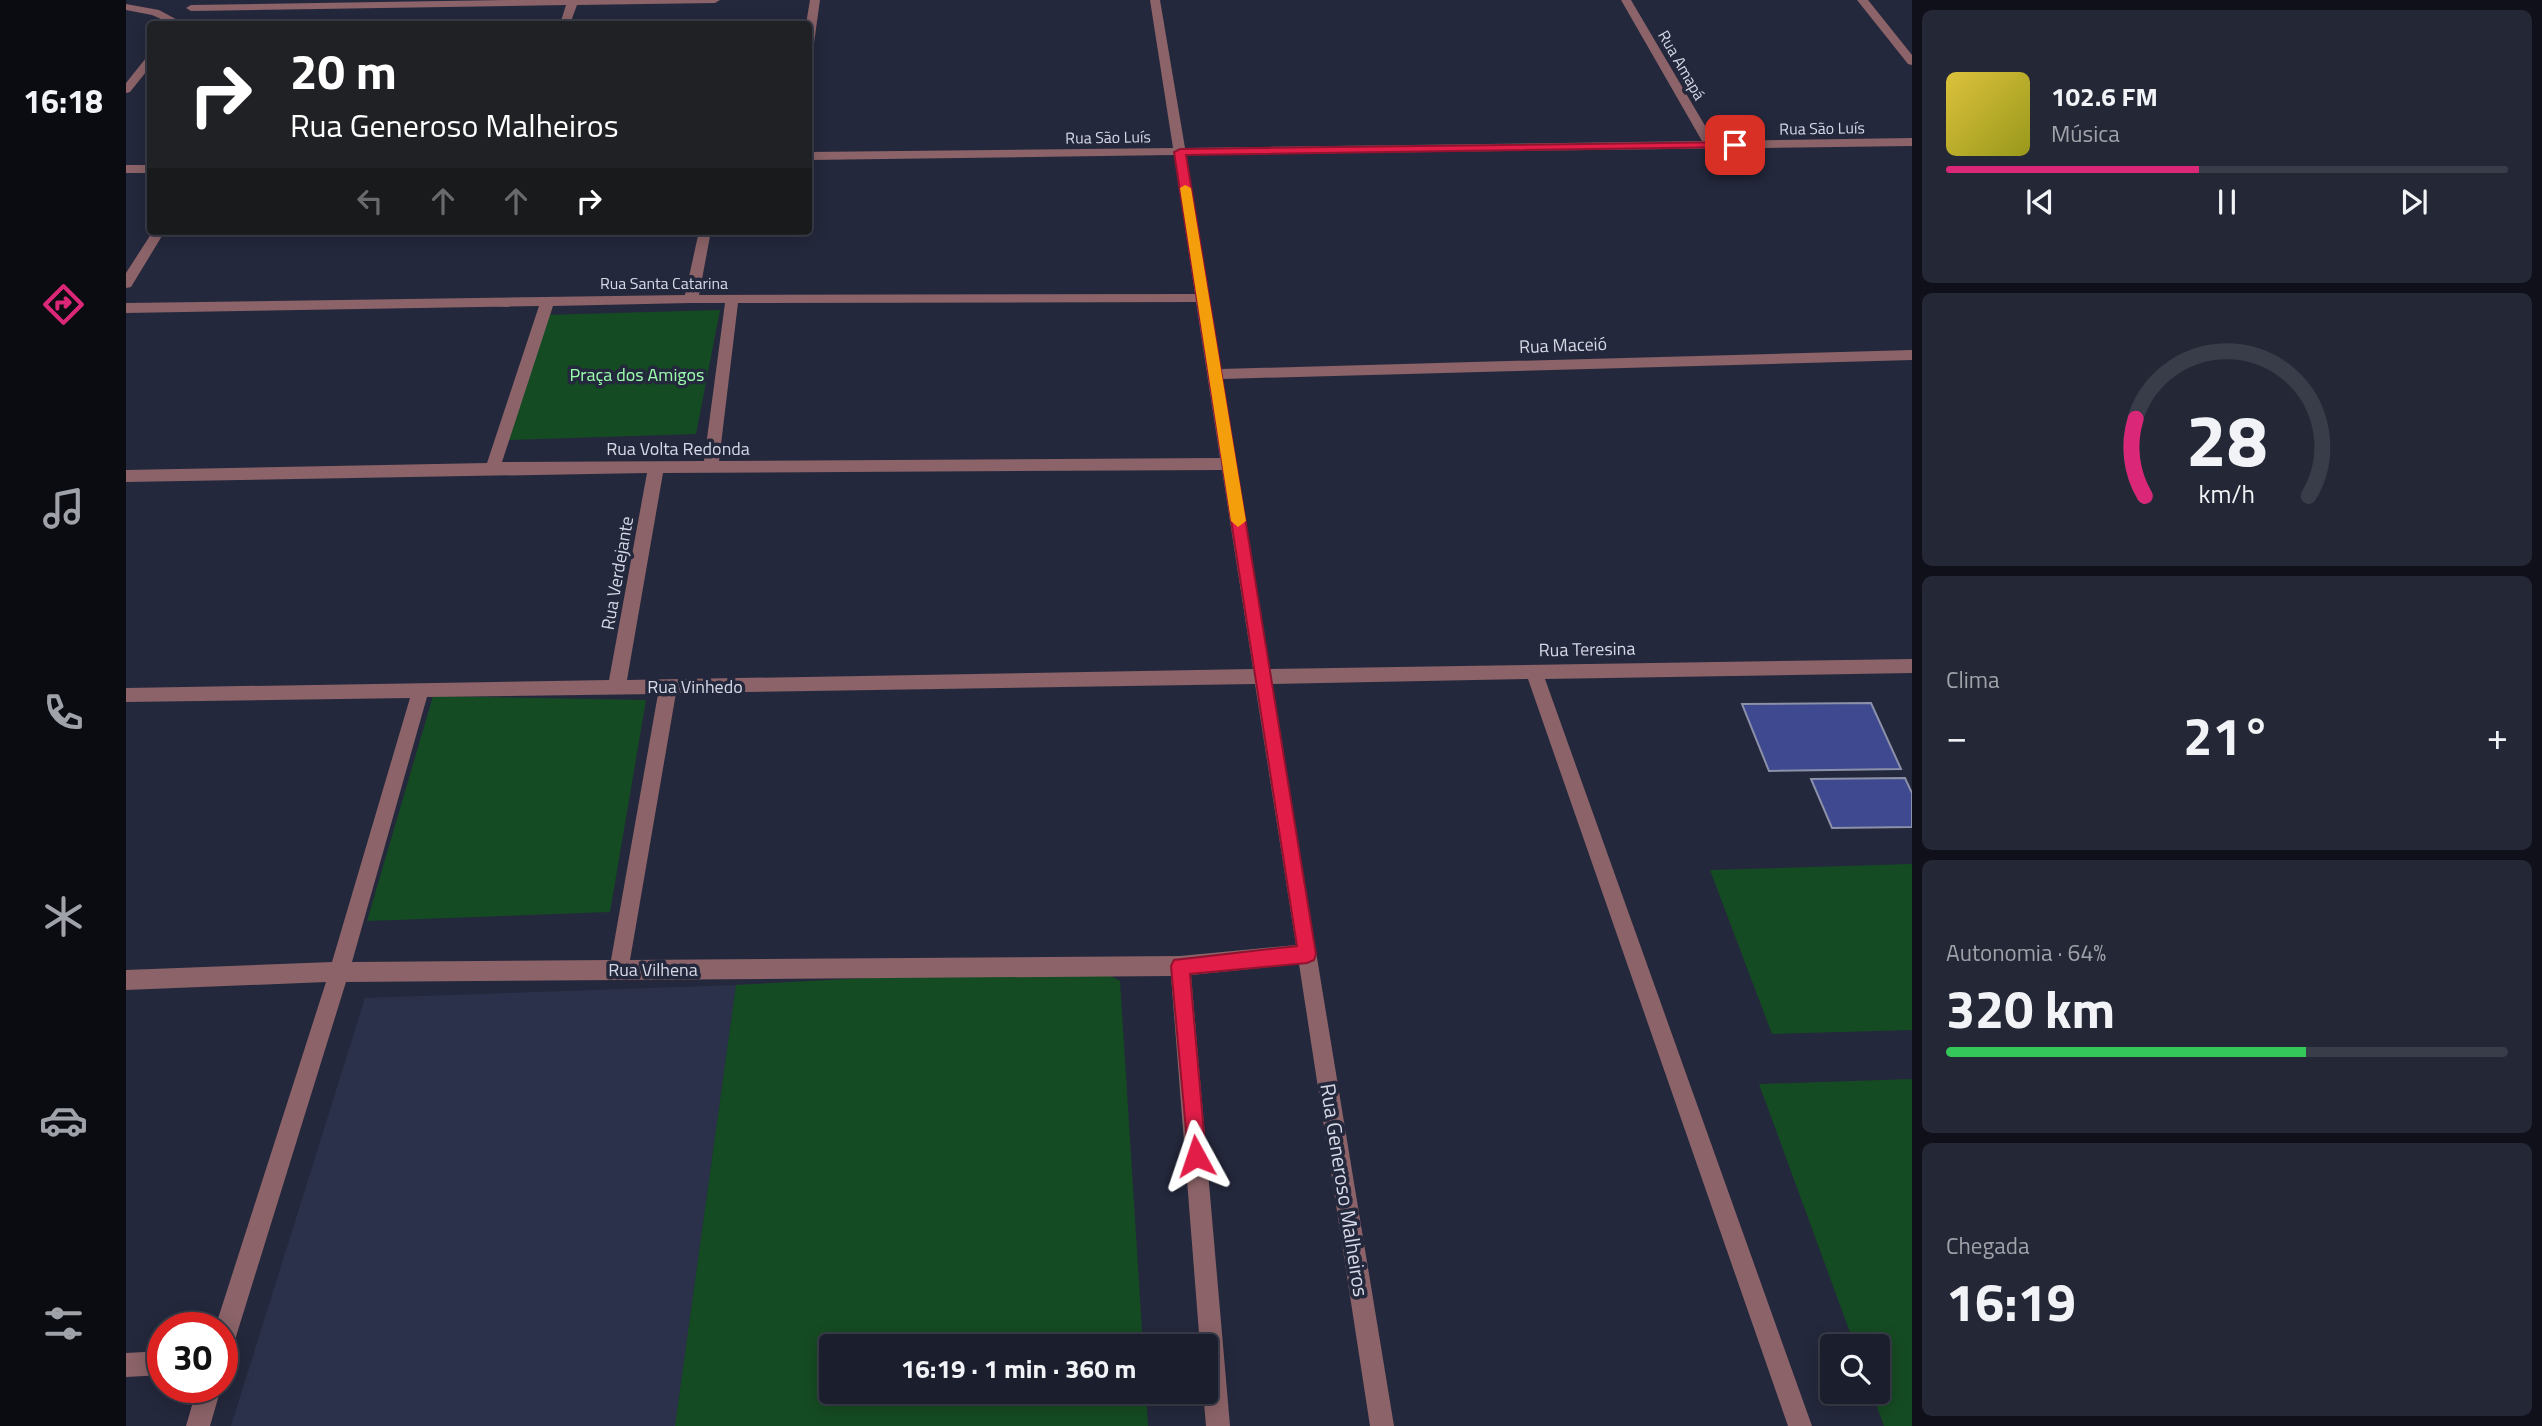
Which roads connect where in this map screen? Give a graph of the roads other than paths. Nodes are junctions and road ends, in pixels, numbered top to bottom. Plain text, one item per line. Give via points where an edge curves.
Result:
1 (715, 0) edge
2 (815, 0) edge
3 (1156, 0) edge
4 (1626, 0) edge
5 (1862, 0) edge
6 (573, 1) edge
7 (194, 4) edge
8 (126, 8) edge
9 (174, 21) edge
10 (182, 21) edge
11 (566, 21) edge
12 (812, 21) edge
13 (1912, 62) edge
14 (147, 64) edge
15 (126, 90) edge
16 (1912, 142) edge
17 (1710, 145) junction
18 (1180, 152) junction
19 (812, 156) edge
20 (126, 169) edge
21 (147, 169) edge
22 (157, 235) edge
23 (704, 235) edge
24 (126, 284) edge
25 (1203, 298) junction
26 (691, 299) junction
27 (732, 301) junction
28 (547, 302) junction
29 (126, 307) edge
30 (1912, 355) edge
31 (1215, 374) junction
32 (1229, 464) junction
33 (656, 467) junction
34 (710, 467) junction
35 (493, 468) junction
36 (126, 476) edge
37 (1912, 666) edge
38 (1534, 671) junction
39 (1263, 676) junction
40 (617, 685) junction
41 (668, 687) junction
42 (420, 692) junction
43 (126, 695) edge
44 (1307, 954) junction
45 (1180, 966) junction
46 (620, 969) junction
47 (339, 972) junction
48 (126, 979) edge
49 (232, 1312) edge
50 (147, 1363) edge
51 (126, 1364) edge
52 (205, 1403) edge
53 (198, 1426) edge
54 (1219, 1426) edge
55 (1382, 1426) edge
56 (1800, 1426) edge

1 - 6 street
2 - 12 street
3 - 18 street, Rua Generoso Malheiros
4 - 17 street, Rua Amapá
5 - 13 street
6 - 7 street
6 - 11 street
7 - 10 street
8 - 9 street via 155,12
14 - 15 street
16 - 17 street, Rua São Luís
17 - 18 street, Rua São Luís
18 - 19 street, Rua São Luís
18 - 25 street, Rua Generoso Malheiros
20 - 21 street
22 - 24 street
23 - 26 street
25 - 27 street, Rua Santa Catarina
25 - 31 street, Rua Generoso Malheiros
26 - 27 street, Rua Santa Catarina
26 - 28 street, Rua Santa Catarina
27 - 34 street
28 - 29 street, Rua Santa Catarina
28 - 35 street
30 - 31 street, Rua Maceió
31 - 32 street, Rua Generoso Malheiros
32 - 34 street, Rua Volta Redonda
32 - 39 street, Rua Generoso Malheiros
33 - 34 street, Rua Volta Redonda
33 - 35 street, Rua Volta Redonda
33 - 40 street, Rua Verdejante
35 - 36 street, Rua Volta Redonda
37 - 38 street, Rua Teresina
38 - 39 street, Rua Teresina
38 - 56 street
39 - 41 street, Rua Vinhedo
39 - 44 street, Rua Generoso Malheiros
40 - 41 street, Rua Vinhedo
40 - 42 street, Rua Vinhedo
41 - 46 street
42 - 43 street, Rua Vinhedo
42 - 47 street
44 - 45 street
44 - 55 street, Rua Generoso Malheiros
45 - 46 street, Rua Vilhena
45 - 54 street
46 - 47 street, Rua Vilhena
47 - 48 street, Rua Vilhena
47 - 49 street
50 - 51 street
52 - 53 street

